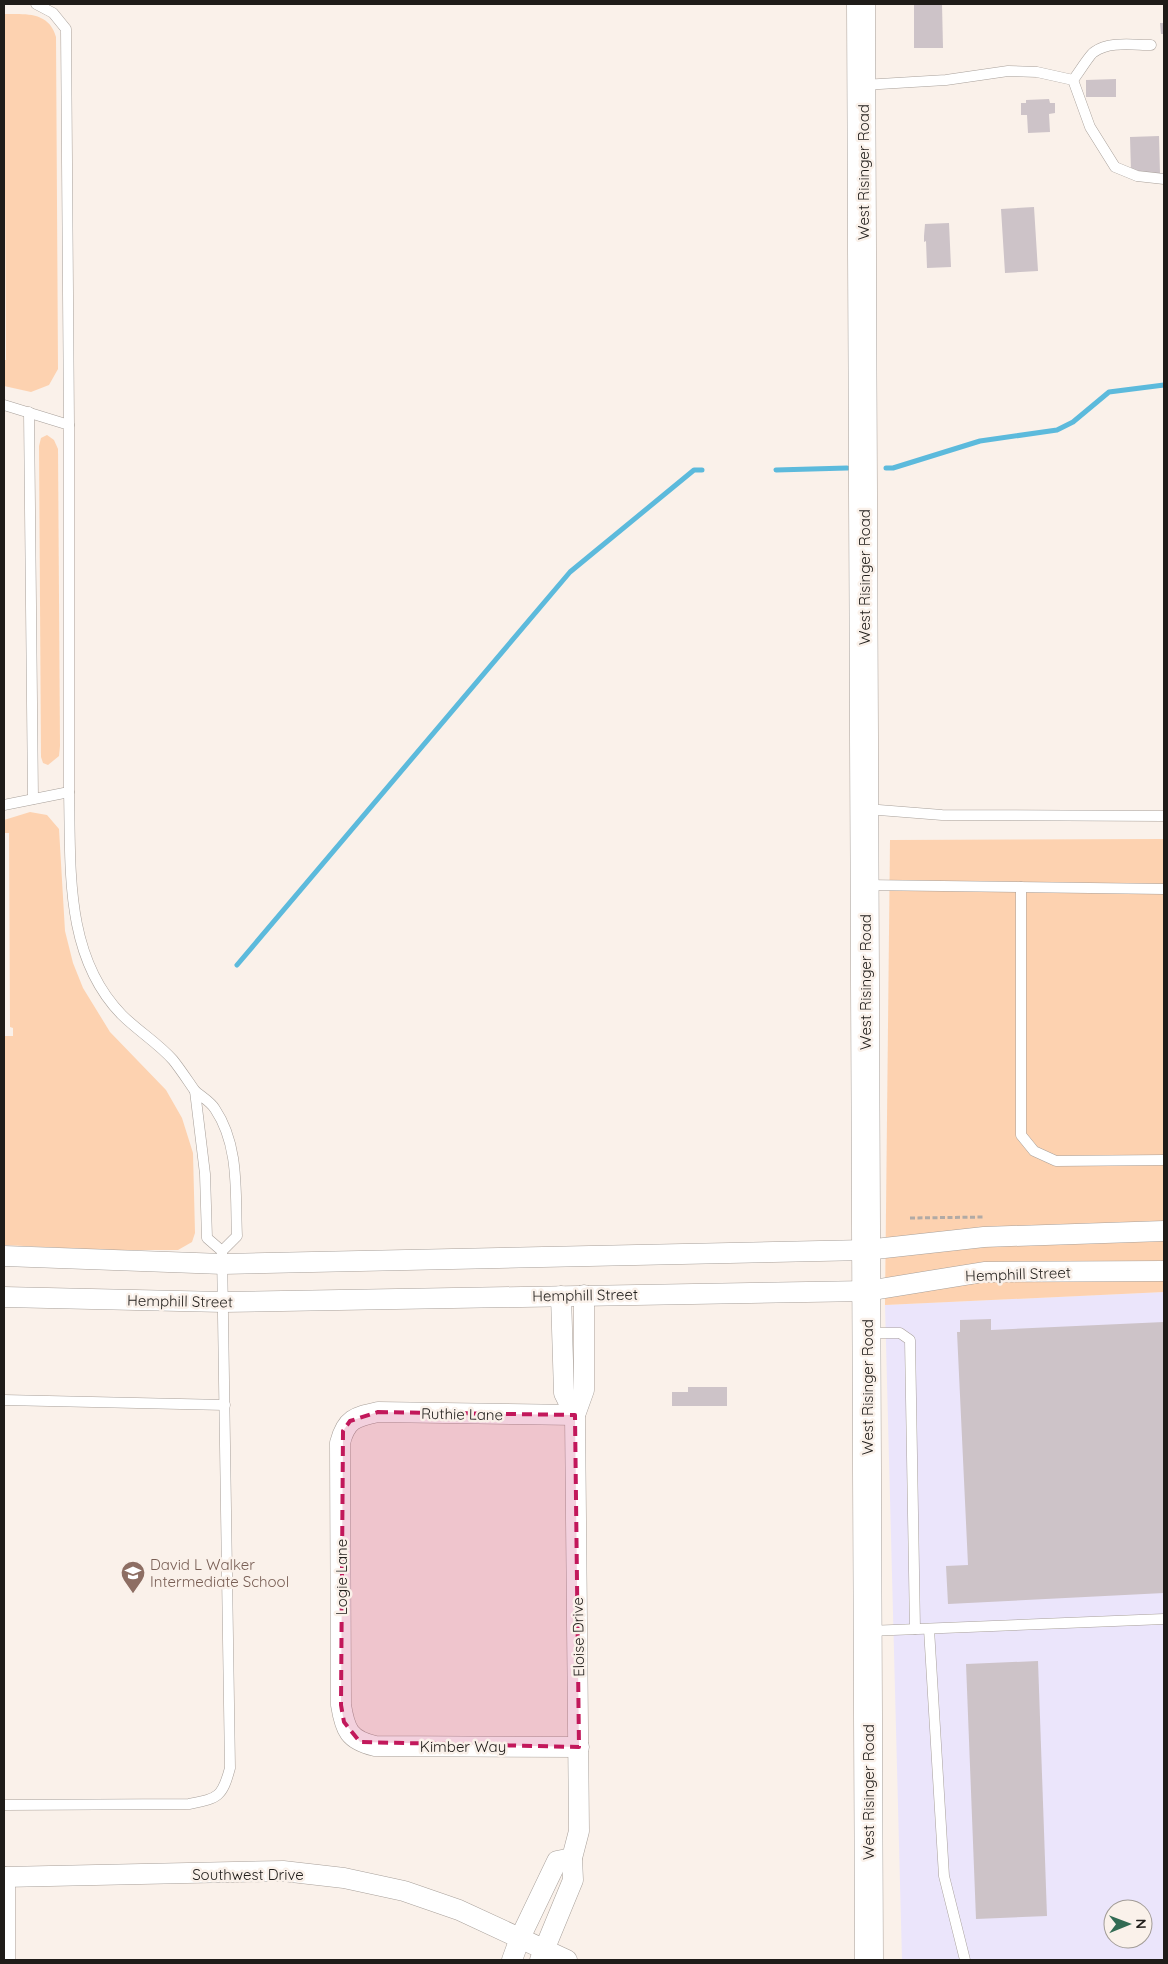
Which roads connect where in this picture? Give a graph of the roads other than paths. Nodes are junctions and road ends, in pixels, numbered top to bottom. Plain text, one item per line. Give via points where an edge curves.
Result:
1 (36, 4) edge
2 (861, 4) edge
3 (1151, 45) dead end
4 (1073, 80) junction
5 (862, 85) junction
6 (1164, 179) edge
7 (4, 404) edge
8 (29, 412) junction
9 (69, 425) junction
10 (69, 792) junction
11 (32, 799) junction
12 (4, 805) edge
13 (865, 809) junction
14 (1164, 816) edge
15 (865, 885) junction
16 (1021, 887) junction
17 (1164, 889) edge
18 (195, 1091) junction
19 (1164, 1160) edge
20 (1164, 1231) edge
21 (866, 1250) junction
22 (4, 1256) edge
23 (222, 1258) junction
24 (1164, 1271) edge
25 (867, 1291) junction
26 (561, 1296) junction
27 (584, 1296) junction
28 (4, 1297) edge
29 (223, 1302) junction
30 (866, 1333) junction
31 (4, 1400) edge
32 (225, 1405) junction
33 (575, 1415) junction
34 (350, 1421) joint
35 (1164, 1619) edge
36 (915, 1629) junction
37 (929, 1629) junction
38 (868, 1631) junction
39 (350, 1734) joint
40 (579, 1747) junction
41 (4, 1805) edge
42 (572, 1858) junction
43 (5, 1877) edge
44 (520, 1938) junction
45 (542, 1955) edge
46 (5, 1960) edge
47 (512, 1960) edge
48 (567, 1960) edge
49 (869, 1960) edge
50 (965, 1960) edge

1 - 9 lane via 53,13 66,29
2 - 5 street, West Risinger Road
3 - 4 lane via 1108,46 1093,52
4 - 5 lane via 1036,72 1008,72
4 - 6 lane via 1090,127 1115,167 1136,176
5 - 13 street, West Risinger Road
7 - 8 lane
8 - 9 lane
8 - 11 lane
9 - 10 lane
10 - 11 lane
10 - 18 lane via 72,894 79,935 94,977 121,1014 173,1061
11 - 12 lane
13 - 14 lane via 942,815
13 - 15 street, West Risinger Road
15 - 16 lane
15 - 21 street, West Risinger Road
16 - 17 lane
16 - 19 lane via 1021,1135 1034,1151 1056,1161
18 - 23 lane via 205,1174 208,1238
18 - 23 lane via 214,1108 230,1139 237,1236
20 - 21 street via 984,1237
21 - 23 street
21 - 25 street, West Risinger Road
22 - 23 street
23 - 29 lane
24 - 25 street, Hemphill Street via 984,1272
25 - 27 street, Hemphill Street
25 - 30 street, West Risinger Road
26 - 27 street, Hemphill Street
26 - 29 street, Hemphill Street
26 - 33 street, Eloise Drive via 564,1392
27 - 33 street, Eloise Drive via 584,1390
28 - 29 street, Hemphill Street
29 - 32 lane
30 - 36 lane via 900,1333 910,1340
30 - 38 street, West Risinger Road
31 - 32 lane
32 - 41 lane via 230,1768 225,1788 213,1799 189,1804
33 - 34 street, Ruthie Lane via 378,1412
33 - 40 street, Eloise Drive
34 - 39 street, Logie Lane via 340,1443 340,1492 341,1705
35 - 37 lane
36 - 37 lane
36 - 38 lane
37 - 50 lane via 944,1876
38 - 49 street, West Risinger Road
39 - 40 street, Kimber Way via 360,1742 375,1746
40 - 42 street, Eloise Drive via 579,1831
42 - 44 street via 557,1861
42 - 45 street, Eloise Drive via 573,1880
43 - 44 street, Southwest Drive via 283,1872 344,1878 404,1891 459,1910
43 - 46 street
44 - 45 street, Southwest Drive
44 - 47 street
45 - 48 street, Southwest Drive

